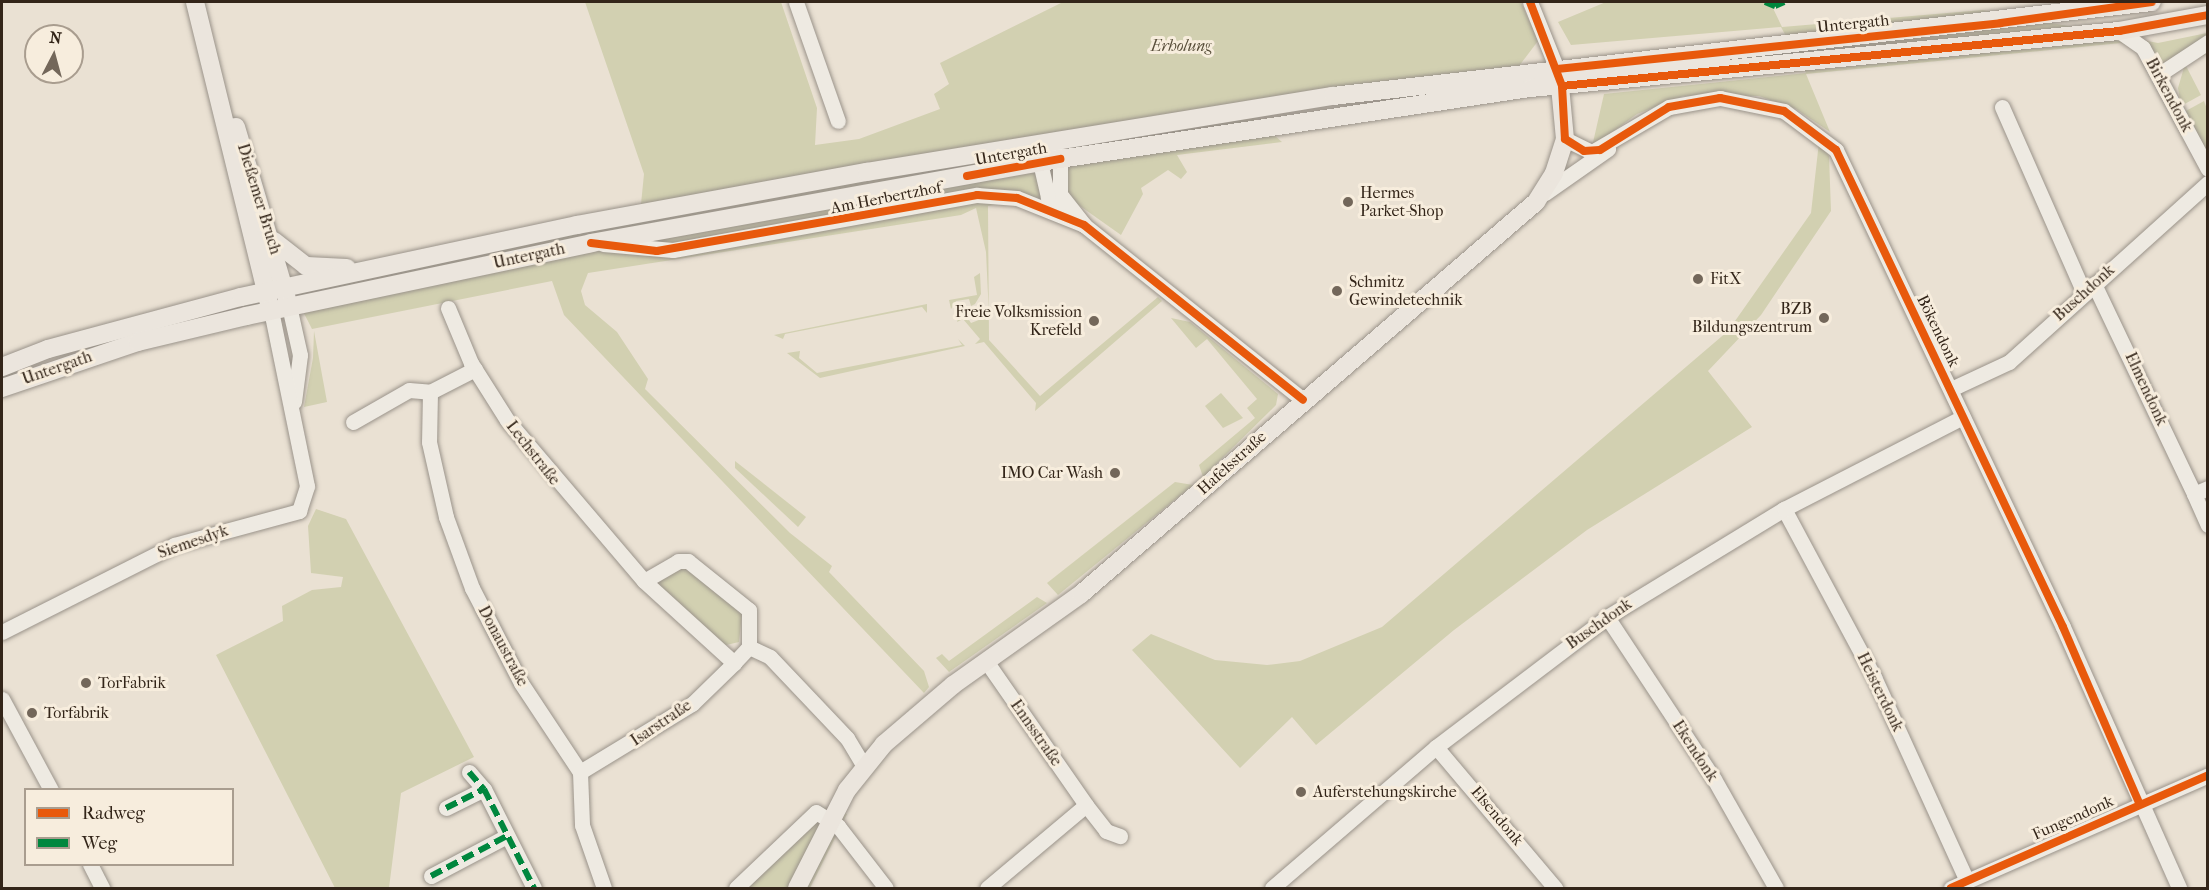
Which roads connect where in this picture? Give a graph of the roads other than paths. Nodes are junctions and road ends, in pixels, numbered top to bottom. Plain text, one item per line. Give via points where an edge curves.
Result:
1 (195, 2) edge
2 (796, 2) edge
3 (1530, 2) edge
4 (2152, 2) edge
5 (2208, 15) edge
6 (2120, 31) junction
7 (2208, 42) edge
8 (2158, 75) junction
9 (1560, 77) junction
10 (222, 94) junction
11 (2002, 107) dead end
12 (838, 121) dead end
13 (1565, 139) junction
14 (1050, 142) junction
15 (1614, 142) junction
16 (1060, 159) junction
17 (1040, 162) junction
18 (2208, 169) edge
19 (2208, 183) edge
20 (1536, 202) junction
21 (1084, 225) junction
22 (273, 239) junction
23 (591, 243) junction
24 (391, 264) junction
25 (2089, 289) junction
26 (288, 298) junction
27 (269, 302) junction
28 (448, 308) dead end
29 (2, 367) edge
30 (475, 369) junction
31 (2, 388) edge
32 (1951, 389) junction
33 (430, 392) junction
34 (1303, 400) junction
35 (293, 414) junction
36 (1963, 417) junction
37 (353, 422) dead end
38 (2201, 491) edge
39 (1784, 509) junction
40 (2208, 525) edge
41 (644, 581) junction
42 (1608, 617) junction
43 (2, 632) edge
44 (749, 647) junction
45 (987, 662) junction
46 (734, 663) junction
47 (2, 699) edge
48 (1436, 747) junction
49 (863, 765) junction
50 (469, 772) dead end
51 (580, 772) junction
52 (2208, 775) edge
53 (50, 788) edge
54 (484, 789) junction
55 (2139, 803) junction
56 (1086, 805) junction
57 (446, 808) dead end
58 (831, 819) junction
59 (507, 836) junction
60 (1120, 836) dead end
61 (91, 866) edge
62 (430, 876) dead end
63 (1967, 881) junction
64 (102, 888) edge
65 (534, 888) edge
66 (604, 888) edge
67 (736, 888) edge
68 (797, 888) edge
69 (886, 888) edge
70 (987, 888) edge
71 (1272, 888) edge
72 (1555, 888) edge
73 (1776, 888) edge
74 (1951, 888) edge
75 (2179, 888) edge

1 - 10 main road, Dießemer Bruch
2 - 12 street
3 - 9 street
4 - 9 main road, Untergath
5 - 6 main road, Untergath
6 - 8 street, Birkendonk via 2143,48
6 - 9 main road, Untergath
7 - 8 street
8 - 18 street, Birkendonk
9 - 13 main road, Hafelsstraße
9 - 14 main road, Untergath via 1333,96
9 - 16 main road, Untergath
10 - 22 main road, Dießemer Bruch
10 - 27 main road, Dießemer Bruch
11 - 25 street, Elmendonk
13 - 15 street, Bökendonk via 1592,152
13 - 20 main road, Hafelsstraße via 1554,173
14 - 16 street
14 - 17 street
14 - 24 main road, Untergath via 711,199
15 - 20 street, Bökendonk via 1590,165 1559,180
15 - 32 street, Bökendonk via 1669,107 1720,98 1764,104 1809,125 1836,150 1852,178
16 - 17 main road, Untergath
16 - 21 street via 1059,194
17 - 21 street via 1048,197
17 - 23 main road, Untergath
19 - 25 street, Buschdonk
20 - 34 main road, Hafelsstraße
21 - 23 street, Am Herbertzhof via 1035,203 977,195 673,250
21 - 34 street, Am Herbertzhof
22 - 24 main road, Untergath via 306,266
22 - 26 main road, Dießemer Bruch
23 - 26 main road, Untergath
24 - 26 main road, Untergath
25 - 32 street, Buschdonk via 2009,362
25 - 38 street, Elmendonk
26 - 27 main road, Untergath
26 - 35 street, Siemesdyk via 300,354
27 - 29 main road, Untergath via 99,334
27 - 31 main road, Untergath
27 - 35 street, Siemesdyk
28 - 30 street, Lechstraße
30 - 33 street
30 - 41 street, Lechstraße via 553,480
32 - 36 street, Bökendonk
33 - 37 street via 409,390
33 - 51 street, Donaustraße via 429,442 446,517 472,588 521,683
34 - 45 main road, Hafelsstraße via 1081,594
35 - 43 street, Siemesdyk via 307,486 299,511 174,545
36 - 39 street, Buschdonk
36 - 55 street, Bökendonk
38 - 40 street, Elmendonk
39 - 42 street, Buschdonk
39 - 63 street, Heisterdonk via 1874,677
41 - 44 street via 678,561 688,561 749,610
41 - 46 street, Lechstraße
42 - 48 street, Buschdonk
42 - 73 street, Ekendonk via 1713,779
44 - 46 street
44 - 49 street via 787,672 847,738
45 - 49 main road, Hafelsstraße
45 - 56 street, Ennsstraße
46 - 51 street, Isarstraße via 692,704
47 - 53 street
48 - 71 street, Buschdonk
48 - 72 street, Elsendonk
49 - 58 main road, Hafelsstraße
50 - 54 street
51 - 66 street via 582,825
52 - 55 street, Fungendonk
54 - 57 street
54 - 59 street
55 - 63 street, Fungendonk
55 - 75 street, Bökendonk
56 - 60 street, Ennsstraße via 1106,831
56 - 70 street
58 - 67 street via 816,812
58 - 68 main road, Hafelsstraße
58 - 69 street
59 - 62 street
59 - 65 street
61 - 64 street
63 - 74 street, Fungendonk

